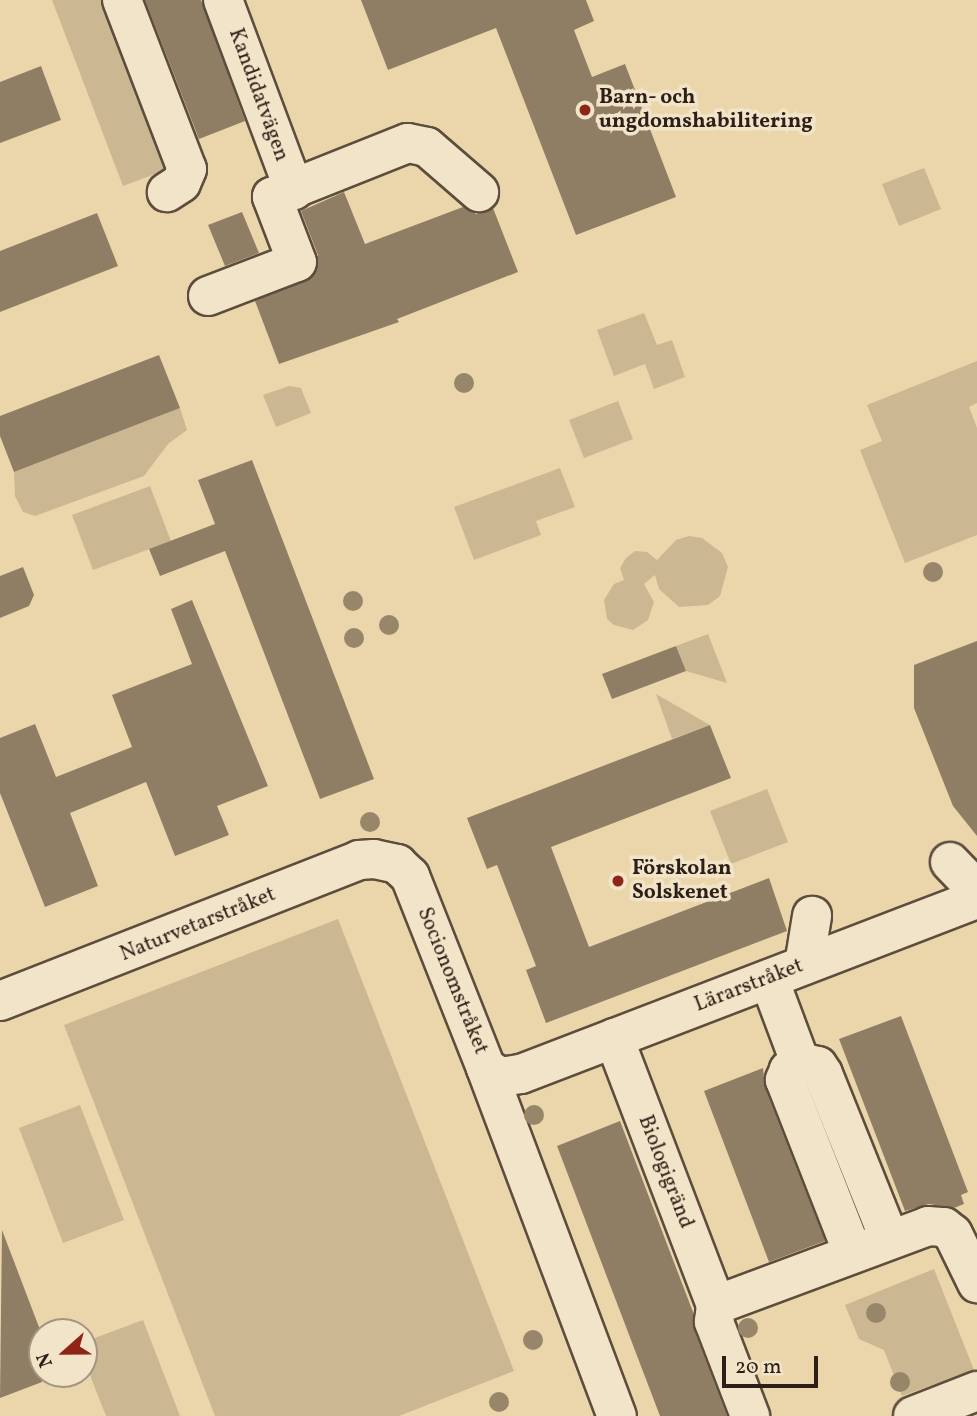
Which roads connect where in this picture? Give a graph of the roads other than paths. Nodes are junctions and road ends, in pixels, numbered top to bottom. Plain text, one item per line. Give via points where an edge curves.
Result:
1 (122, 0) edge
2 (223, 0) edge
3 (293, 190) junction
4 (167, 192) dead end
5 (479, 192) dead end
6 (208, 296) dead end
7 (950, 862) dead end
8 (397, 864) joint
9 (977, 890) edge
10 (977, 899) edge
11 (812, 916) dead end
12 (804, 965) junction
13 (769, 979) junction
14 (0, 1001) edge
15 (614, 1038) junction
16 (800, 1062) junction
17 (503, 1071) junction
18 (889, 1238) junction
19 (852, 1251) junction
20 (977, 1281) edge
21 (716, 1305) junction
22 (977, 1391) edge
23 (617, 1416) edge
24 (750, 1416) edge
25 (914, 1416) edge

1 - 4 street via 187,169 181,183
2 - 3 street, Kandidatvägen
3 - 5 street via 408,143 427,147
3 - 6 street via 272,197 297,262
7 - 9 street
8 - 14 street, Naturvetarstråket via 359,860
8 - 17 street, Socionomstråket via 410,876
10 - 12 street, Lärarstråket
11 - 12 street
12 - 13 street, Lärarstråket
13 - 15 street, Lärarstråket
13 - 16 street
15 - 17 street, Lärarstråket
15 - 21 street, Biologigränd
16 - 18 street via 818,1066 823,1074
16 - 19 street via 785,1080
17 - 23 street, Socionomstråket
18 - 19 street
18 - 20 street via 928,1226 944,1227 963,1247
19 - 21 street
21 - 24 street, Biologigränd via 714,1322
22 - 25 street

